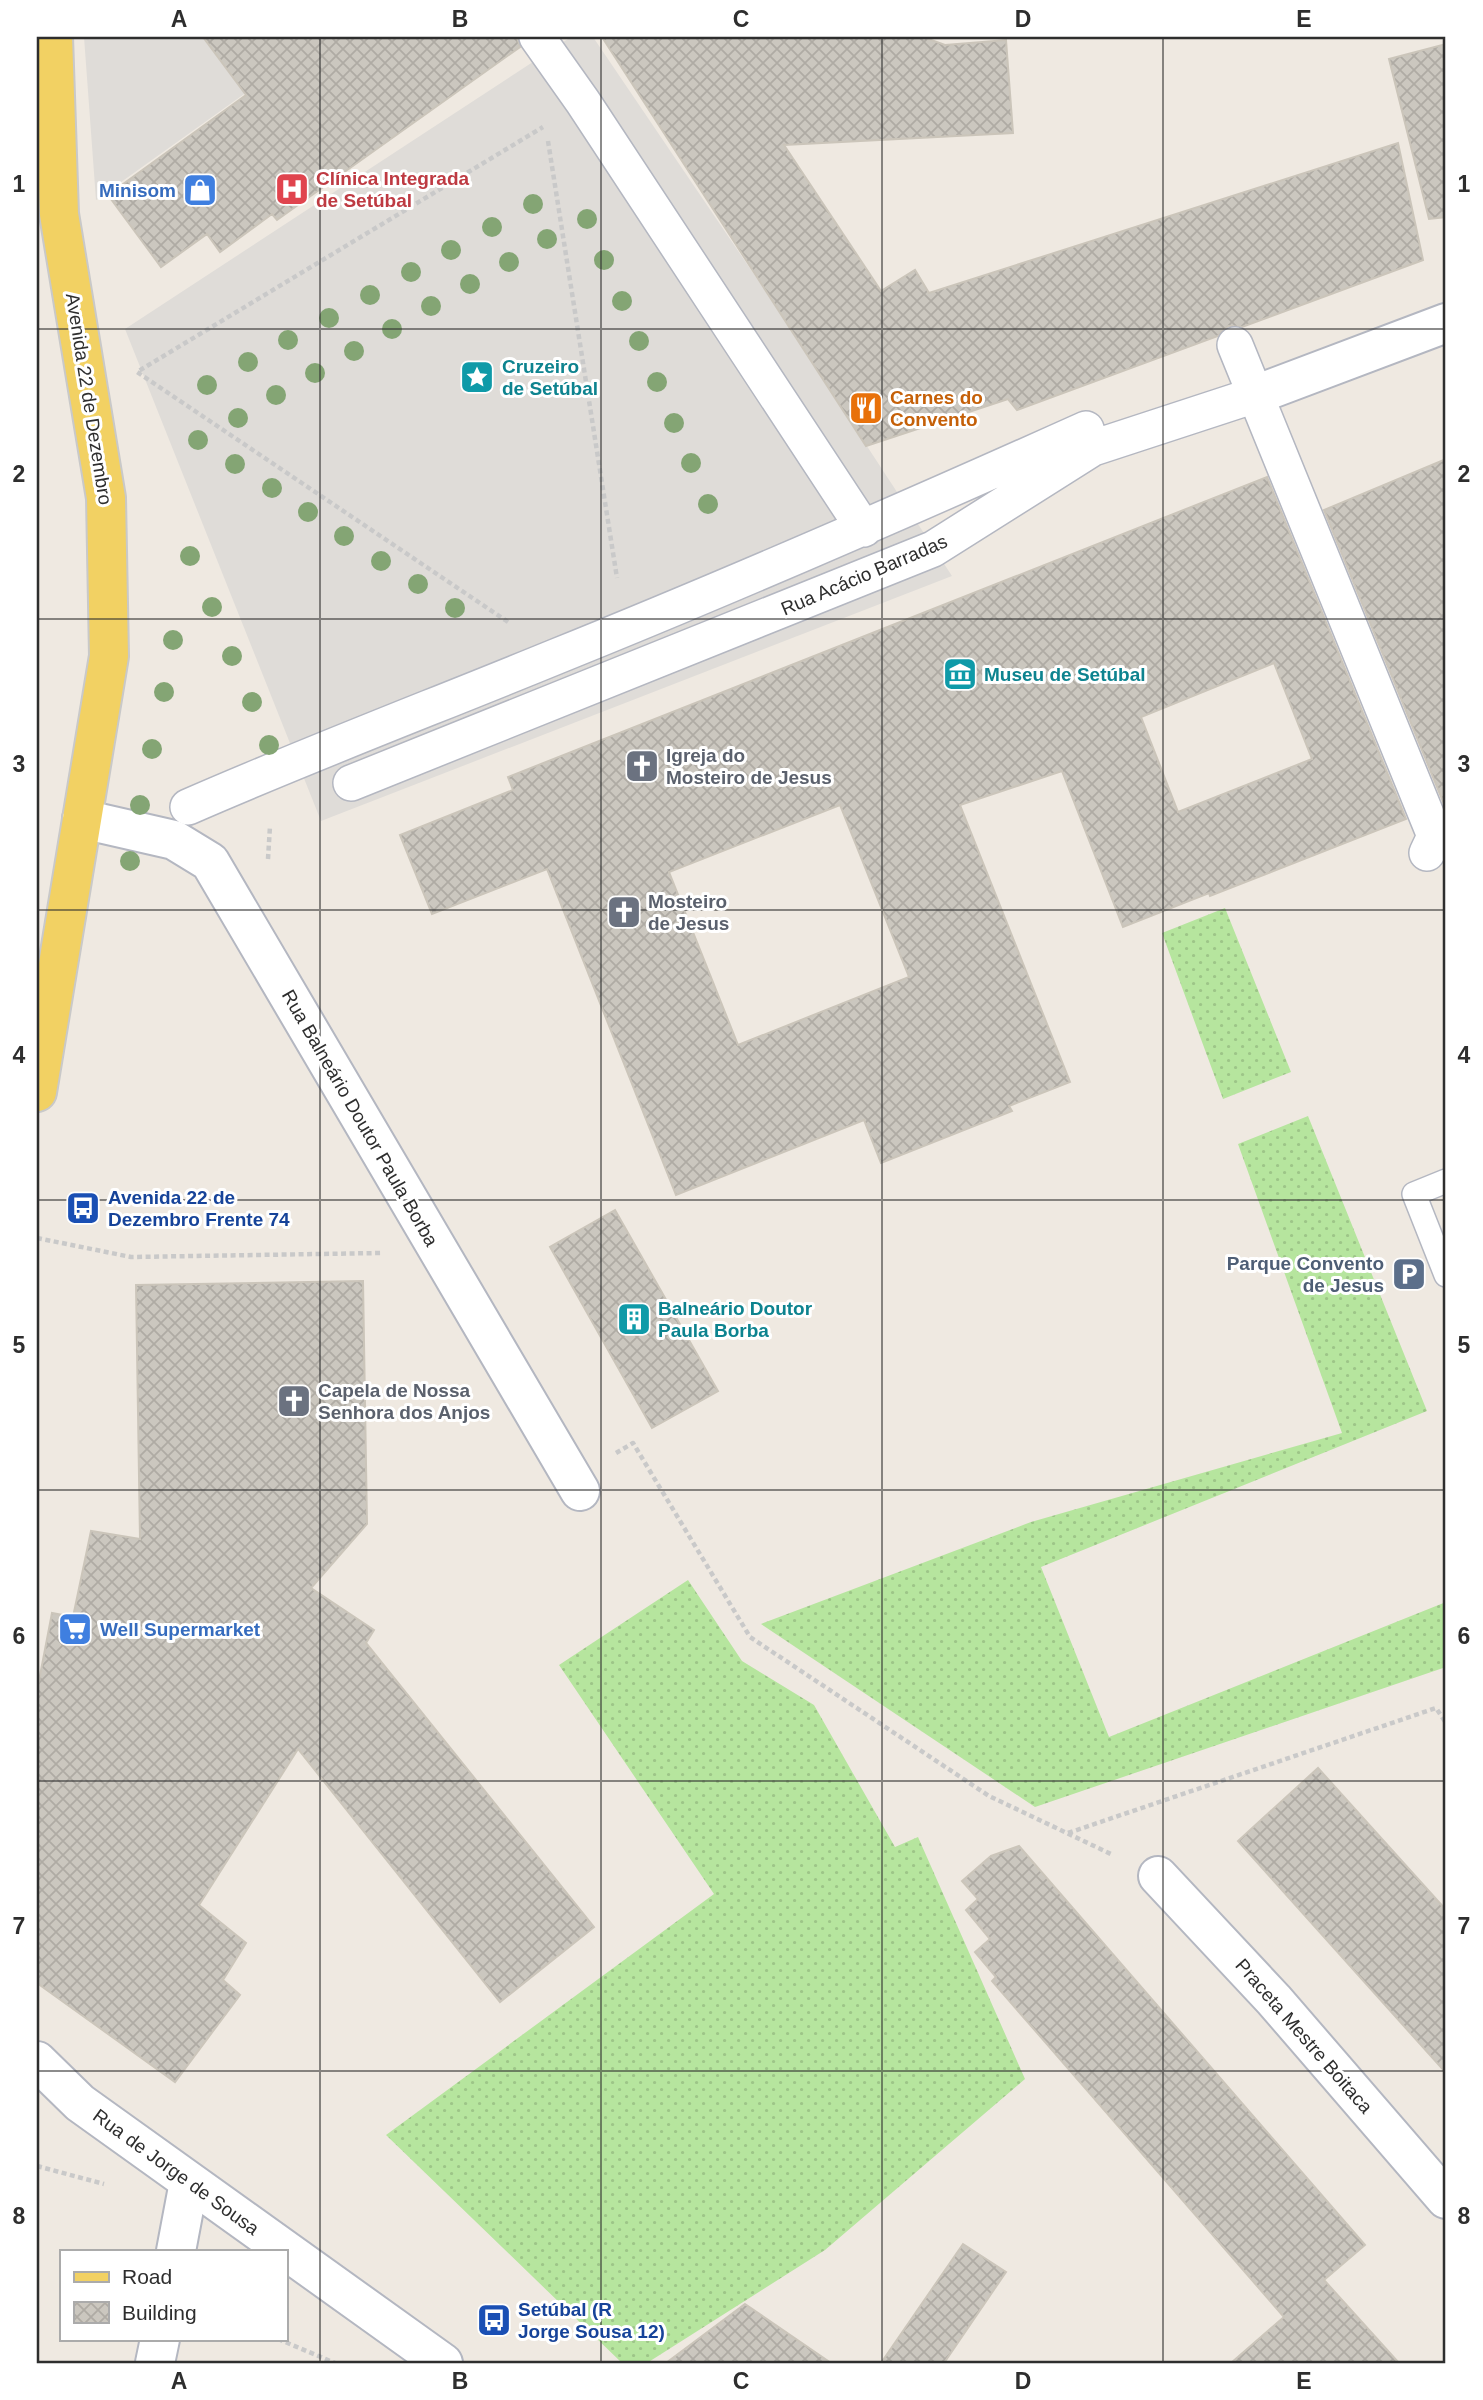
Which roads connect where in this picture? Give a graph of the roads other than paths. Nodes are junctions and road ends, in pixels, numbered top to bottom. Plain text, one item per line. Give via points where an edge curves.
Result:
1 (54, 37) edge
2 (537, 37) edge
3 (1446, 323) edge
4 (1235, 345) dead end
5 (1255, 395) junction
6 (1093, 448) junction
7 (864, 529) junction
8 (351, 783) dead end
9 (188, 807) dead end
10 (82, 819) junction
11 (1427, 853) dead end
12 (37, 1092) edge
13 (1446, 1181) edge
14 (1446, 1275) edge
15 (577, 1484) road end
16 (1158, 1876) road end
17 (37, 2061) edge
18 (37, 2098) edge
19 (80, 2103) junction
20 (189, 2182) junction
21 (1446, 2199) edge
22 (176, 2250) edge
23 (284, 2250) edge
24 (287, 2252) edge
25 (160, 2340) edge
26 (155, 2363) edge
27 (443, 2363) edge

1 - 10 main road, Avenida 22 de Dezembro via 59,214 106,498 108,656
2 - 7 street
3 - 5 street, Rua Acácio Barradas
4 - 5 street
5 - 6 street, Rua Acácio Barradas
5 - 11 street via 1435,836
6 - 7 street via 1086,429
6 - 8 street, Rua Acácio Barradas via 933,549
7 - 9 street
10 - 12 main road, Avenida 22 de Dezembro
10 - 15 street, Rua Balneário Doutor Paula Borba via 174,840 210,862
13 - 14 lane via 1414,1194
16 - 21 street, Praceta Mestre Boitaca via 1274,2000
17 - 19 street, Rua de Jorge de Sousa
18 - 19 street, Rua de Jorge de Sousa
19 - 20 street, Rua de Jorge de Sousa
20 - 22 street
20 - 23 street, Rua de Jorge de Sousa
24 - 27 street, Rua de Jorge de Sousa
25 - 26 street

